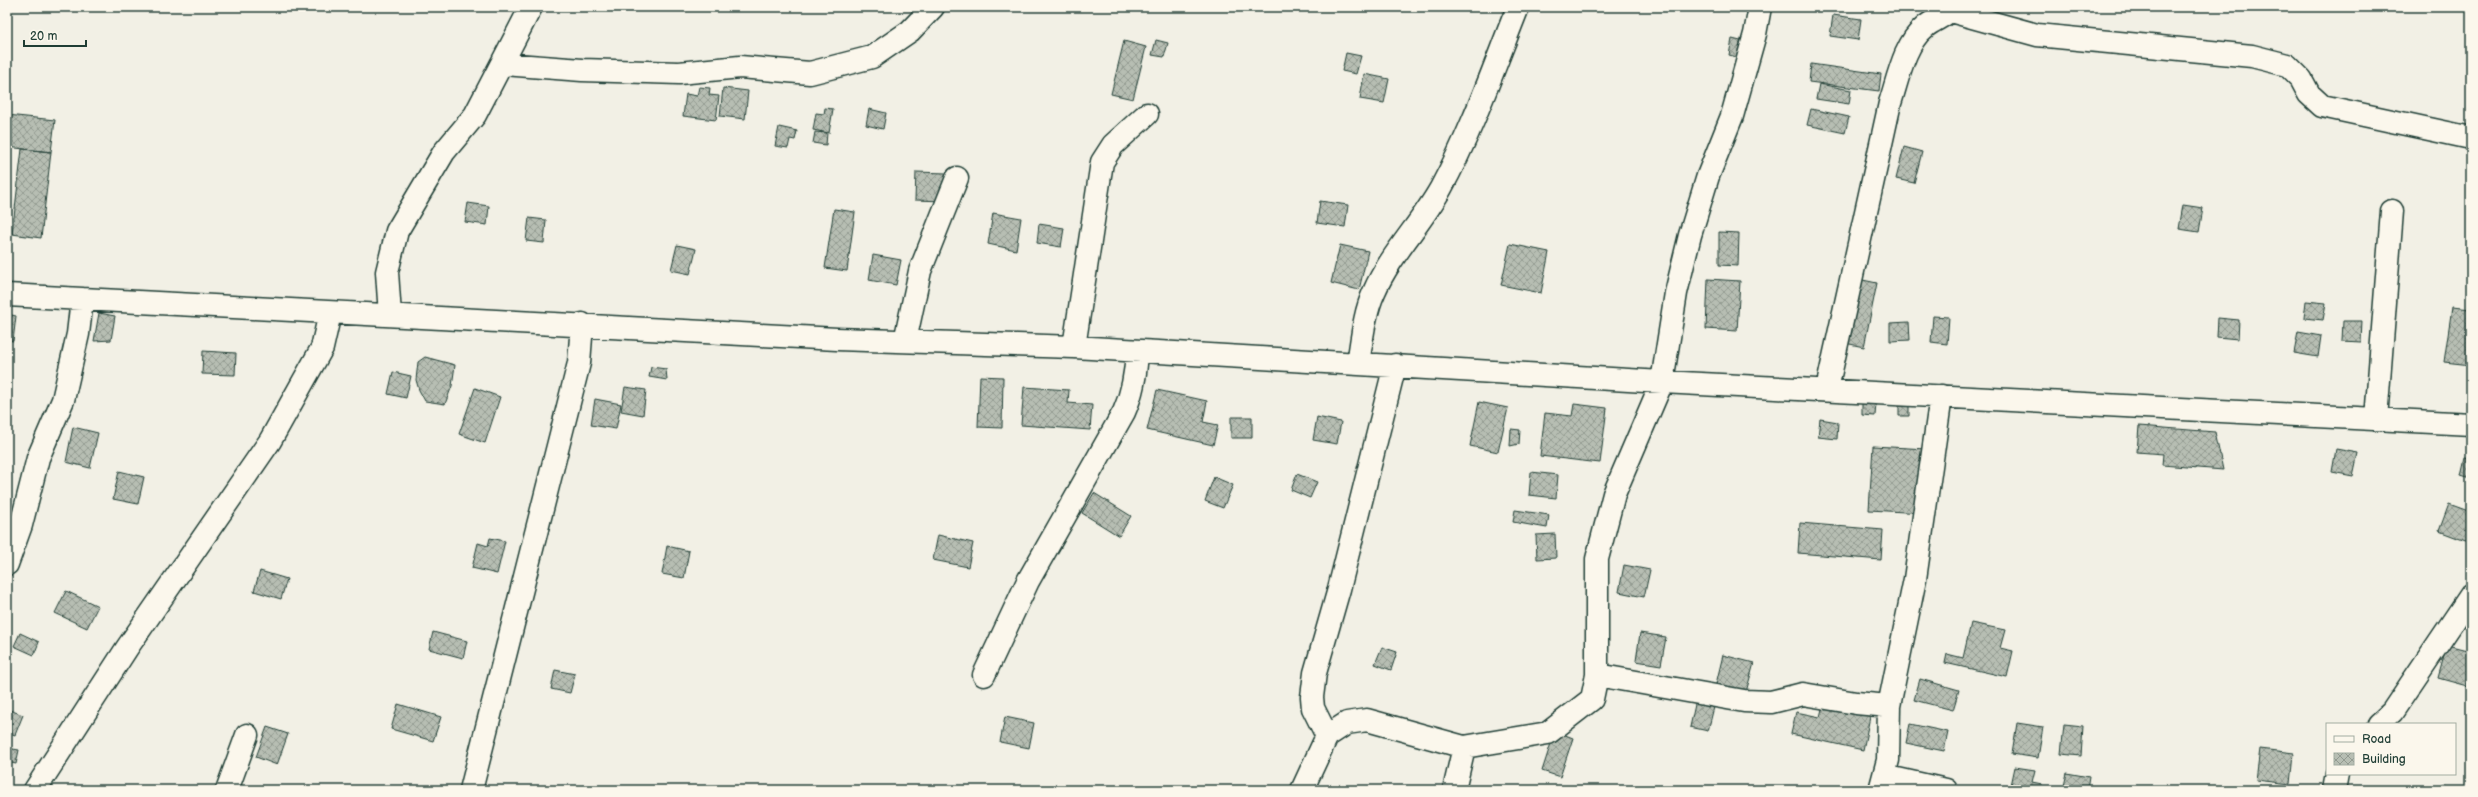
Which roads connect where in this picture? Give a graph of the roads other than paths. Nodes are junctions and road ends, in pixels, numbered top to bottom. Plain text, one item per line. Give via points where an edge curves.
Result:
1 (531, 7) edge
2 (933, 7) edge
3 (1518, 7) edge
4 (1760, 7) edge
5 (1952, 9) edge
6 (503, 64) junction
7 (1147, 114) dead end
8 (2471, 138) edge
9 (957, 178) dead end
10 (2392, 211) dead end
11 (7, 295) edge
12 (82, 299) junction
13 (330, 313) junction
14 (390, 315) junction
15 (582, 324) junction
16 (905, 341) junction
17 (1074, 347) junction
18 (1137, 351) junction
19 (1358, 363) junction
20 (1396, 365) junction
21 (1662, 382) junction
22 (1826, 390) junction
23 (1941, 396) junction
24 (2376, 419) junction
25 (2471, 424) edge
26 (7, 564) edge
27 (2471, 595) edge
28 (984, 675) dead end
29 (1598, 675) junction
30 (1888, 706) junction
31 (2380, 723) edge
32 (247, 735) dead end
33 (1327, 736) junction
34 (1464, 747) junction
35 (2337, 775) edge
36 (1882, 783) edge
37 (35, 790) edge
38 (227, 790) edge
39 (471, 790) edge
40 (1302, 790) edge
41 (1454, 790) edge
42 (1946, 790) edge
43 (2334, 790) edge

1 - 6 street
2 - 6 street via 910,31 872,57 810,73 740,67 679,73
3 - 19 street via 1481,100 1441,187 1373,293 1366,316
4 - 21 street via 1732,116 1708,176 1690,235 1676,292
5 - 8 street via 2037,35 2252,56 2287,65 2322,106
5 - 22 street via 1924,27 1904,60 1890,103
6 - 14 street via 475,115 444,152 397,231 387,272
7 - 17 street via 1113,145 1102,162
9 - 16 street via 920,271
10 - 24 street
11 - 12 street
12 - 13 street
12 - 26 street via 78,334 63,400 38,458 21,525
13 - 14 street
13 - 37 street via 322,348 270,441 127,648
14 - 15 street
15 - 16 street
15 - 39 street via 580,363
16 - 17 street
17 - 18 street
18 - 19 street
18 - 28 street via 1136,378 1124,412 1028,580
19 - 20 street
20 - 21 street
20 - 33 street via 1315,673 1313,708
21 - 22 street
21 - 29 street via 1614,494 1597,559
22 - 23 street
23 - 24 street
23 - 30 street via 1915,579
24 - 25 street
27 - 31 street via 2392,712
29 - 30 street via 1744,701 1771,702 1803,694
29 - 34 street via 1592,699 1548,733
30 - 36 street via 1888,760
32 - 38 street
33 - 34 street via 1347,724 1367,720
33 - 40 street
34 - 41 street
35 - 43 street
36 - 42 street

